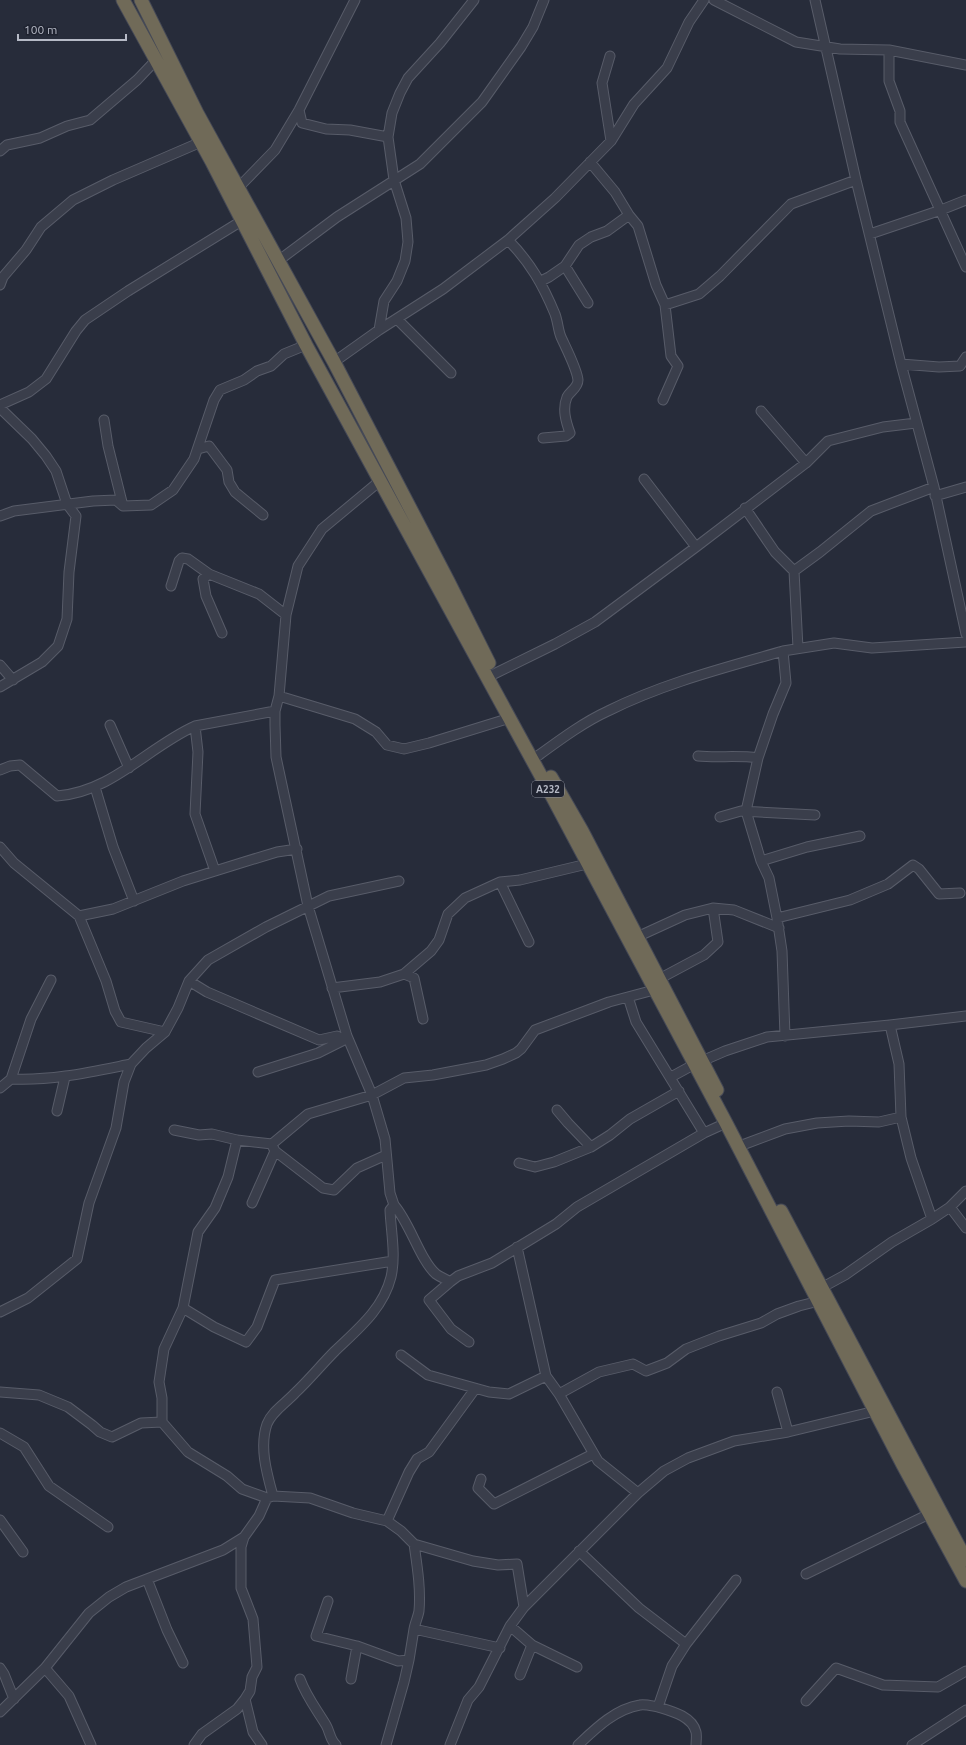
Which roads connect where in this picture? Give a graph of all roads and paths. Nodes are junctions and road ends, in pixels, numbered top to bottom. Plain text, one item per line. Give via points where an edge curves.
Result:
1 (123, 0) edge
2 (141, 0) edge
3 (355, 0) edge
4 (474, 0) edge
5 (544, 0) edge
6 (704, 0) edge
7 (714, 0) edge
8 (815, 0) edge
9 (825, 48) junction
10 (889, 50) junction
11 (610, 56) dead end
12 (156, 60) junction
13 (966, 65) edge
14 (299, 110) junction
15 (388, 137) junction
16 (611, 141) junction
17 (201, 142) junction
18 (0, 151) edge
19 (590, 162) junction
20 (394, 180) junction
21 (856, 180) junction
22 (238, 188) junction
23 (966, 200) edge
24 (941, 210) junction
25 (629, 215) junction
26 (243, 220) junction
27 (870, 234) junction
28 (508, 240) junction
29 (278, 261) junction
30 (565, 266) junction
31 (966, 267) edge
32 (540, 281) junction
33 (0, 285) edge
34 (588, 303) dead end
35 (665, 305) junction
36 (396, 319) junction
37 (379, 330) junction
38 (306, 345) junction
39 (966, 357) edge
40 (334, 362) junction
41 (901, 364) junction
42 (451, 373) dead end
43 (663, 400) dead end
44 (0, 407) edge
45 (761, 411) dead end
46 (104, 420) dead end
47 (916, 423) junction
48 (543, 438) dead end
49 (198, 449) junction
50 (806, 463) junction
51 (644, 479) dead end
52 (381, 480) junction
53 (966, 487) edge
54 (935, 492) junction
55 (67, 504) junction
56 (122, 506) junction
57 (745, 508) junction
58 (263, 515) dead end
59 (0, 516) edge
60 (696, 547) junction
61 (794, 570) junction
62 (208, 574) junction
63 (171, 586) dead end
64 (962, 604) edge
65 (286, 615) junction
66 (222, 633) dead end
67 (966, 634) edge
68 (966, 642) edge
69 (798, 648) junction
70 (783, 651) junction
71 (0, 665) edge
72 (494, 674) junction
73 (13, 680) junction
74 (0, 687) edge
75 (279, 696) junction
76 (276, 711) junction
77 (510, 718) junction
78 (110, 725) dead end
79 (195, 726) junction
80 (539, 755) junction
81 (698, 756) dead end
82 (758, 758) junction
83 (129, 768) junction
84 (0, 770) edge
85 (95, 787) junction
86 (746, 811) junction
87 (815, 815) dead end
88 (720, 817) dead end
89 (860, 836) dead end
90 (0, 847) edge
91 (297, 850) junction
92 (761, 861) junction
93 (587, 864) junction
94 (215, 871) junction
95 (399, 881) dead end
96 (500, 882) junction
97 (960, 893) dead end
98 (134, 901) junction
99 (308, 906) junction
100 (713, 908) junction
101 (79, 916) junction
102 (777, 918) junction
103 (779, 928) junction
104 (637, 937) junction
105 (529, 942) dead end
106 (404, 974) junction
107 (51, 980) dead end
108 (189, 981) junction
109 (656, 984) junction
110 (332, 988) junction
111 (628, 996) junction
112 (966, 1016) edge
113 (422, 1019) dead end
114 (890, 1025) junction
115 (165, 1032) junction
116 (785, 1036) junction
117 (345, 1038) junction
118 (698, 1063) junction
119 (131, 1064) junction
120 (258, 1072) dead end
121 (65, 1077) junction
122 (671, 1077) junction
123 (11, 1079) junction
124 (0, 1088) edge
125 (679, 1091) junction
126 (372, 1096) junction
127 (57, 1110) dead end
128 (557, 1110) dead end
129 (901, 1117) junction
130 (726, 1123) junction
131 (174, 1130) dead end
132 (704, 1134) junction
133 (237, 1140) junction
134 (745, 1144) junction
135 (591, 1147) junction
136 (273, 1148) junction
137 (386, 1155) junction
138 (519, 1163) dead end
139 (966, 1191) edge
140 (252, 1203) dead end
141 (394, 1205) junction
142 (950, 1207) junction
143 (932, 1219) junction
144 (966, 1228) edge
145 (517, 1247) junction
146 (393, 1261) junction
147 (450, 1282) junction
148 (823, 1287) junction
149 (818, 1301) junction
150 (183, 1308) junction
151 (0, 1312) edge
152 (469, 1342) dead end
153 (401, 1355) dead end
154 (546, 1376) junction
155 (475, 1389) junction
156 (0, 1392) edge
157 (777, 1392) dead end
158 (559, 1394) junction
159 (875, 1411) junction
160 (162, 1422) junction
161 (788, 1432) junction
162 (0, 1433) edge
163 (593, 1454) junction
164 (909, 1463) junction
165 (481, 1479) dead end
166 (638, 1493) junction
167 (270, 1497) junction
168 (929, 1514) junction
169 (0, 1520) edge
170 (387, 1521) junction
171 (108, 1527) dead end
172 (244, 1536) junction
173 (414, 1544) junction
174 (579, 1551) junction
175 (23, 1552) dead end
176 (966, 1560) edge
177 (806, 1574) dead end
178 (147, 1579) junction
179 (736, 1580) dead end
180 (966, 1581) edge
181 (328, 1601) dead end
182 (524, 1607) junction
183 (510, 1626) junction
184 (414, 1629) junction
185 (686, 1644) junction
186 (532, 1645) junction
187 (357, 1646) junction
188 (500, 1648) junction
189 (408, 1660) junction
190 (183, 1663) dead end
191 (577, 1666) dead end
192 (0, 1668) edge
193 (46, 1668) junction
194 (966, 1671) edge
195 (520, 1676) dead end
196 (300, 1679) dead end
197 (351, 1680) dead end
198 (14, 1699) junction
199 (245, 1699) junction
200 (806, 1701) dead end
201 (658, 1706) junction
202 (237, 1710) junction
203 (966, 1710) edge
204 (0, 1712) edge
205 (249, 1715) junction
206 (91, 1745) edge
207 (194, 1745) edge
208 (262, 1745) edge
209 (336, 1745) edge
210 (386, 1745) edge
211 (450, 1745) edge
212 (578, 1745) edge
213 (696, 1745) edge
214 (912, 1745) edge

1 - 12 highway, A232
2 - 22 highway, A232
3 - 14 street
4 - 15 street via 408,78 392,112
5 - 20 street via 521,47 482,102 420,164
6 - 16 street via 689,22 667,68 634,104
7 - 9 street via 796,42
8 - 9 street
9 - 10 street
9 - 21 street
10 - 13 street
10 - 24 street via 889,81 900,111 900,122
11 - 16 street via 602,83
12 - 17 highway, A232
12 - 18 street via 137,80 90,120 67,126 40,138 7,145
14 - 15 street via 302,123 326,130 350,130
14 - 22 street via 275,150
15 - 20 street
16 - 19 street
17 - 26 highway, A232
17 - 33 street via 73,200 41,227 3,277
19 - 25 street via 615,192
19 - 28 street
20 - 29 street
20 - 37 street via 406,218 408,242 405,261 384,302
21 - 27 street
21 - 35 street via 791,204 699,294
22 - 29 highway, A232
23 - 24 street
24 - 27 street
24 - 31 street
25 - 30 street via 607,231 579,245
25 - 35 street via 638,226 656,285
26 - 38 highway, A232
26 - 44 street via 85,320 46,379 29,392
27 - 41 street
28 - 32 street
28 - 36 street via 443,290
29 - 40 highway, A232
30 - 32 street
30 - 34 street
32 - 48 street via 578,380 578,385 567,397 566,402 565,419 570,433 566,436
35 - 43 street via 671,356 678,366
36 - 37 street
36 - 42 street
37 - 40 street
38 - 49 street via 284,354 271,366 220,390 214,400
38 - 52 highway, A232
39 - 41 street via 960,366
40 - 72 highway, A232 via 452,587
41 - 47 street
44 - 55 street via 46,456 56,471
45 - 50 street
46 - 56 street
47 - 50 street via 884,427 828,441
47 - 54 street
49 - 56 street via 187,472 173,490 151,505
49 - 58 street via 209,446 227,470 229,482 235,492
50 - 57 street
51 - 60 street
52 - 65 street via 322,529 298,566
52 - 77 highway, A232
53 - 54 street
54 - 61 street via 871,511
54 - 64 street
55 - 56 street via 116,500
55 - 59 street via 14,511
55 - 73 street via 76,516 69,572 67,619 58,646 42,662
57 - 60 street
57 - 61 street via 775,552
60 - 72 street via 595,622
61 - 69 street
62 - 63 street via 188,559 182,558
62 - 65 street via 260,594
62 - 66 street via 203,579 206,596
64 - 67 street
65 - 75 street
68 - 69 street via 872,648 834,643
69 - 70 street
70 - 80 street via 681,681 640,696 571,732
70 - 82 street via 786,683
71 - 73 street
72 - 80 highway, A232
73 - 74 street
75 - 76 street
75 - 77 street via 355,719 376,732 387,745 404,749
76 - 79 street
76 - 91 street via 276,758
77 - 93 highway, A232
78 - 83 street
79 - 83 street
79 - 94 street via 198,752 195,814
80 - 104 highway, A232
81 - 82 street via 741,755
82 - 86 street
83 - 85 street
84 - 85 street via 20,765 57,796
85 - 98 street via 113,847
86 - 87 street
86 - 88 street
86 - 92 street
89 - 92 street via 807,847
90 - 101 street via 14,863
91 - 94 street via 276,852
91 - 99 street
92 - 102 street via 769,878
93 - 96 street via 520,880
93 - 109 highway, A232
94 - 98 street
95 - 99 street via 329,896
96 - 105 street
96 - 106 street via 465,898 448,914 439,940 432,951
97 - 102 street via 939,894 913,865 888,884 850,900
98 - 101 street via 113,909
99 - 108 street via 208,960
99 - 110 street
100 - 103 street via 734,910
100 - 104 street via 685,915
100 - 109 street via 718,942 704,955
101 - 115 street via 121,1022
102 - 103 street
103 - 116 street
104 - 109 highway, A232
106 - 110 street via 380,982
106 - 113 street via 414,978
107 - 123 street via 31,1019
108 - 115 street
108 - 117 street via 208,992 319,1040 337,1036
109 - 111 street
109 - 118 highway, A232
110 - 117 street
111 - 122 street via 636,1022
111 - 126 street via 535,1030 521,1049 503,1059 486,1065 404,1078
112 - 114 street
114 - 116 street
114 - 129 street via 899,1064
115 - 119 street
116 - 118 street via 767,1037
117 - 120 street via 318,1053
117 - 126 street
118 - 122 street
118 - 130 highway, A232
118 - 134 highway, A232
119 - 121 street
119 - 151 street via 124,1082 116,1128 82,1227 77,1259 28,1298
121 - 123 street
121 - 127 street
122 - 125 street
123 - 124 street
125 - 132 street
125 - 135 street via 630,1119
126 - 136 street via 308,1114
126 - 137 street via 385,1140
128 - 135 street
129 - 134 street via 879,1122 817,1123 786,1129
129 - 143 street via 911,1158
130 - 132 street
130 - 149 highway, A232
131 - 133 street via 199,1135 212,1134
132 - 145 street via 577,1207 556,1224
133 - 136 street
133 - 150 street via 228,1177 215,1208 198,1232
134 - 148 highway, A232
135 - 138 street via 535,1167
136 - 137 street via 323,1188 334,1190 357,1168
136 - 140 street
137 - 141 street via 390,1193
139 - 142 street
141 - 146 street via 390,1210
141 - 147 street via 436,1274
142 - 143 street
142 - 144 street
143 - 148 street
145 - 147 street
145 - 154 street
146 - 150 street via 275,1280 257,1327 246,1342
146 - 167 street via 391,1278 381,1302 369,1318 282,1407 273,1413 267,1423 264,1450
147 - 152 street via 429,1300 451,1329
148 - 164 highway, A232
149 - 158 street via 686,1349 668,1363 646,1371 633,1364 599,1372
149 - 159 highway, A232
150 - 160 street via 164,1349 159,1382
153 - 155 street via 428,1375
154 - 155 street via 509,1394
154 - 158 street
155 - 170 street via 429,1452 417,1458
156 - 160 street via 39,1395 68,1407 100,1432 112,1437 141,1422
157 - 161 street
158 - 163 street
159 - 161 street
159 - 164 highway, A232
160 - 167 street via 188,1452 227,1476 242,1489
161 - 166 street via 734,1442 688,1458 664,1471
162 - 171 street via 24,1447 49,1486
163 - 165 street via 494,1504 478,1488
163 - 166 street via 598,1461
164 - 168 highway, A232
164 - 176 highway, A232
166 - 174 street
167 - 170 street via 310,1498 353,1513
167 - 172 street
168 - 177 street
168 - 180 highway, A232
169 - 175 street
170 - 173 street
172 - 178 street via 223,1550
172 - 199 street via 241,1547 241,1588 253,1619 257,1667
173 - 182 street via 473,1562 517,1564
173 - 184 street via 419,1598 419,1611
174 - 182 street
174 - 185 street via 640,1608
178 - 190 street
178 - 193 street via 108,1597 89,1613
179 - 185 street
181 - 187 street via 316,1636
182 - 183 street
183 - 186 street
183 - 188 street
184 - 188 street
184 - 189 street
185 - 201 street via 672,1666
186 - 191 street
186 - 195 street
187 - 189 street via 398,1661
187 - 197 street
188 - 211 street via 479,1687 468,1700
189 - 210 street
192 - 198 street
193 - 198 street
193 - 206 street via 69,1696
194 - 200 street via 938,1687 883,1685 836,1668
196 - 209 street via 304,1691
198 - 204 street
199 - 202 street
199 - 205 street
201 - 212 street via 640,1705 623,1711 604,1722
201 - 213 street via 678,1712 689,1721 696,1732
202 - 205 street
202 - 207 street via 202,1734
203 - 214 street
205 - 208 street via 255,1737

